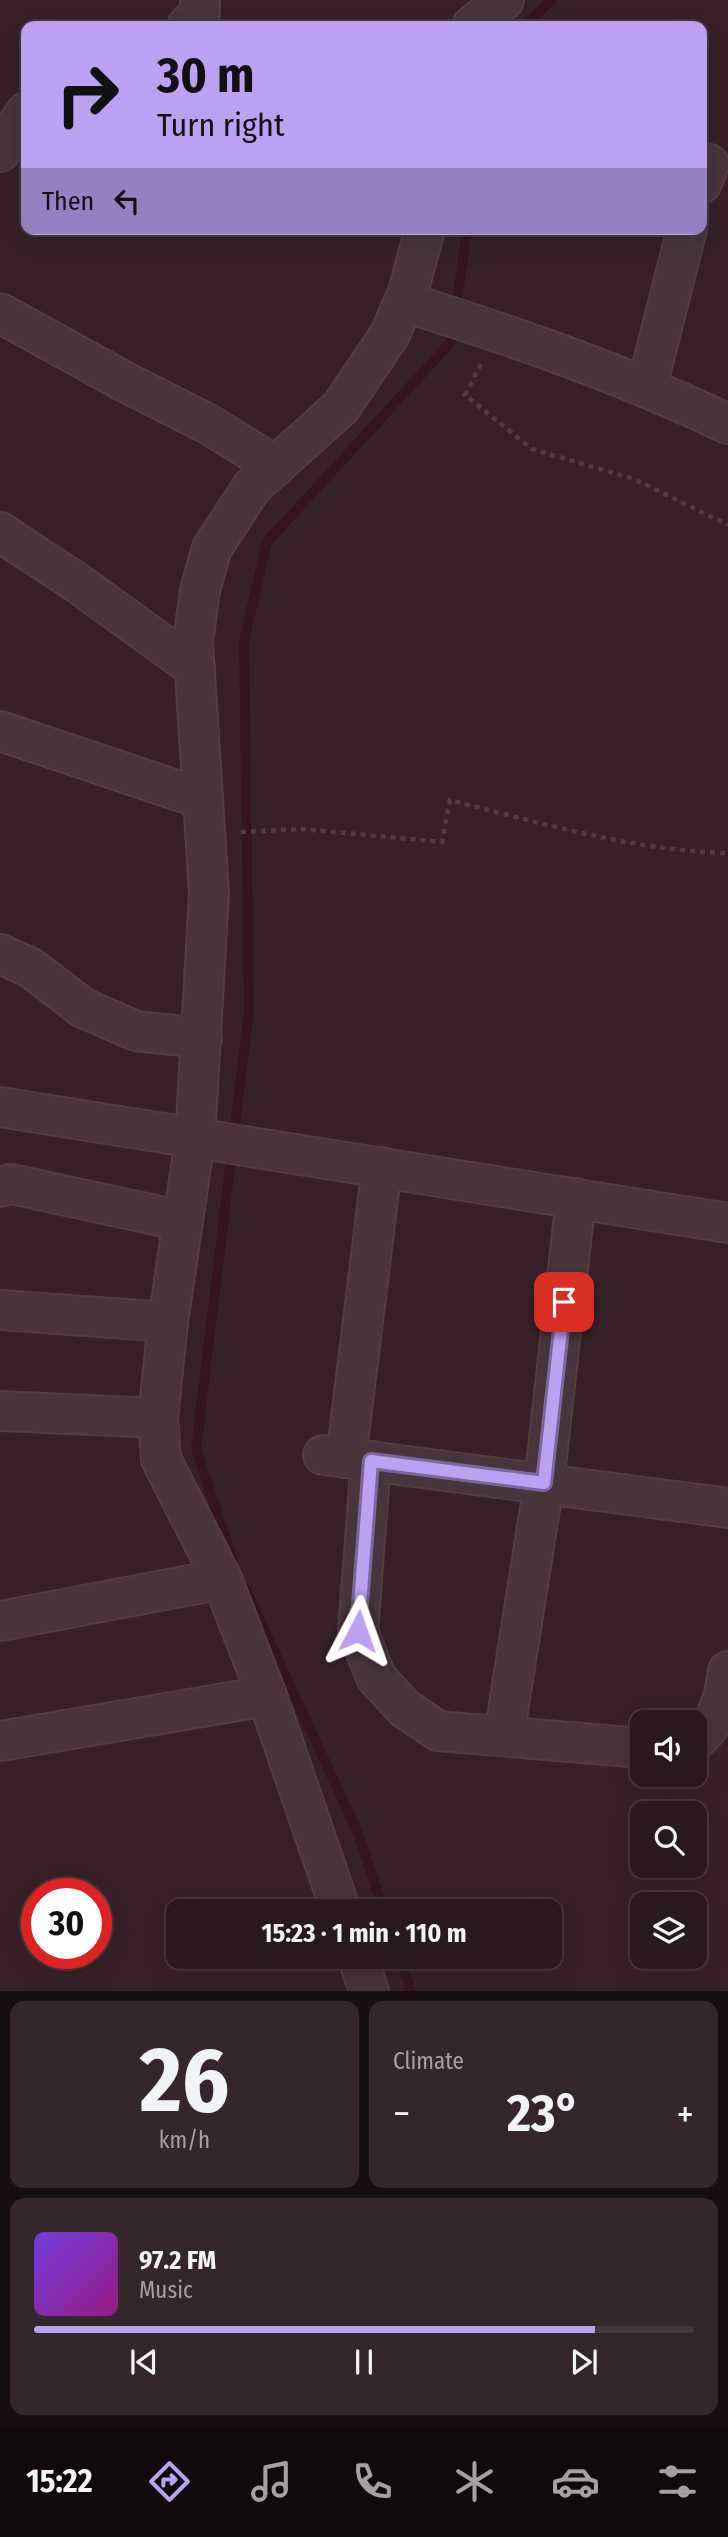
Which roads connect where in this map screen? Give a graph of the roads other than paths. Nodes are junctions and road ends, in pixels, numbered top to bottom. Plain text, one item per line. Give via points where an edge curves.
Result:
1 (200, 0) edge
2 (504, 0) edge
3 (192, 21) edge
4 (478, 21) edge
5 (21, 120) edge
6 (0, 152) edge
7 (423, 235) edge
8 (685, 235) edge
9 (404, 302) junction
10 (0, 313) edge
11 (647, 386) junction
12 (728, 424) edge
13 (276, 467) junction
14 (0, 532) edge
15 (195, 668) junction
16 (0, 730) edge
17 (203, 799) junction
18 (0, 954) edge
19 (202, 1038) junction
20 (0, 1107) edge
21 (202, 1141) junction
22 (382, 1167) junction
23 (0, 1187) edge
24 (576, 1198) junction
25 (183, 1221) junction
26 (728, 1223) edge
27 (0, 1310) edge
28 (168, 1322) junction
29 (0, 1411) edge
30 (158, 1418) junction
31 (347, 1458) junction
32 (544, 1483) junction
33 (728, 1508) edge
34 (222, 1578) junction
35 (0, 1621) edge
36 (728, 1671) edge
37 (267, 1696) junction
38 (707, 1730) edge
39 (504, 1736) junction
40 (0, 1741) edge
41 (630, 1747) edge
42 (337, 1899) edge
43 (361, 1969) edge
44 (369, 1991) edge

1 - 3 street via 200,13
2 - 4 street
5 - 6 street
7 - 9 street
8 - 11 street
9 - 11 street
9 - 13 street via 390,334 341,407
10 - 13 street via 208,424
11 - 12 street
13 - 15 street via 252,487 212,548 200,590 193,642
14 - 15 street
15 - 17 street
16 - 17 street
17 - 19 street via 209,893
18 - 19 street via 32,968 83,1008 136,1031
19 - 21 street
20 - 21 street
21 - 22 street
21 - 25 street
22 - 24 street
22 - 31 street
23 - 25 street via 11,1184
24 - 26 street
24 - 32 street
25 - 28 street
27 - 28 street
28 - 30 street
29 - 30 street
30 - 34 street via 161,1459
31 - 32 street
31 - 39 street via 358,1631 376,1676 404,1708 438,1731
32 - 33 street
32 - 39 street
34 - 35 street
34 - 37 street
36 - 38 street via 723,1703
37 - 40 street
37 - 42 street
39 - 41 street
43 - 44 street

